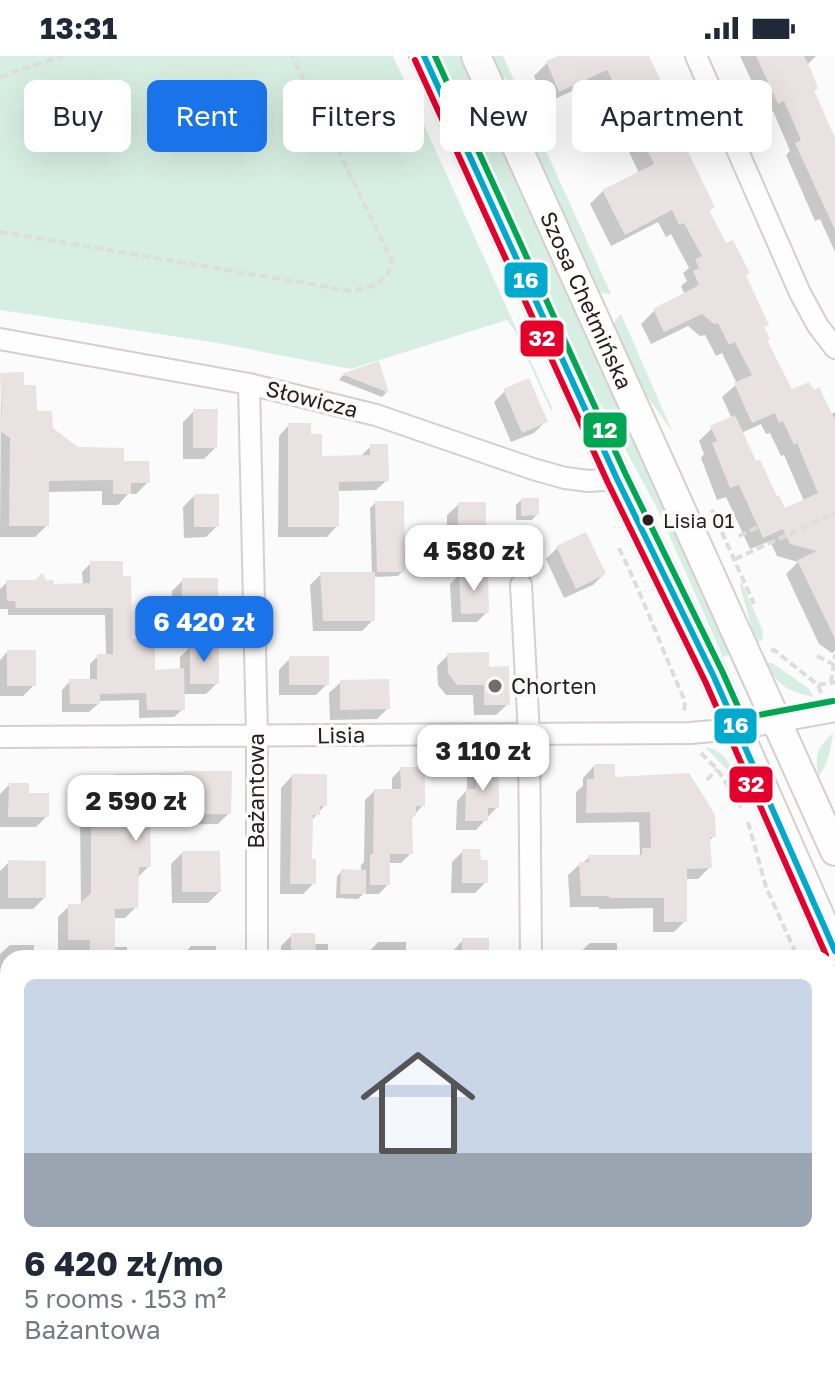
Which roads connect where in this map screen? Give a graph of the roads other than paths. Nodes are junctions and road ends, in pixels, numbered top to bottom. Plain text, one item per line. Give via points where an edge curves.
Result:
1 (424, 56) edge
2 (476, 56) edge
3 (696, 56) edge
4 (0, 339) edge
5 (835, 348) edge
6 (249, 384) junction
7 (617, 479) junction
8 (521, 585) dead end
9 (835, 711) edge
10 (777, 723) junction
11 (737, 729) junction
12 (529, 734) junction
13 (257, 736) junction
14 (0, 737) edge
15 (835, 851) edge
16 (257, 950) edge
17 (531, 950) edge
18 (835, 950) edge

1 - 7 main road, Szosa Chełmińska
2 - 10 main road, Szosa Chełmińska
3 - 5 street via 800,293
4 - 6 street, Słowicza
6 - 7 street, Słowicza via 376,415 565,478
6 - 13 street, Bażantowa
7 - 11 main road, Szosa Chełmińska
8 - 12 street
9 - 10 street, Lisia
10 - 11 street, Lisia
10 - 15 main road, Szosa Chełmińska
11 - 12 street, Lisia
11 - 18 main road, Szosa Chełmińska
12 - 13 street, Lisia
12 - 17 street
13 - 14 street, Lisia
13 - 16 street, Bażantowa

